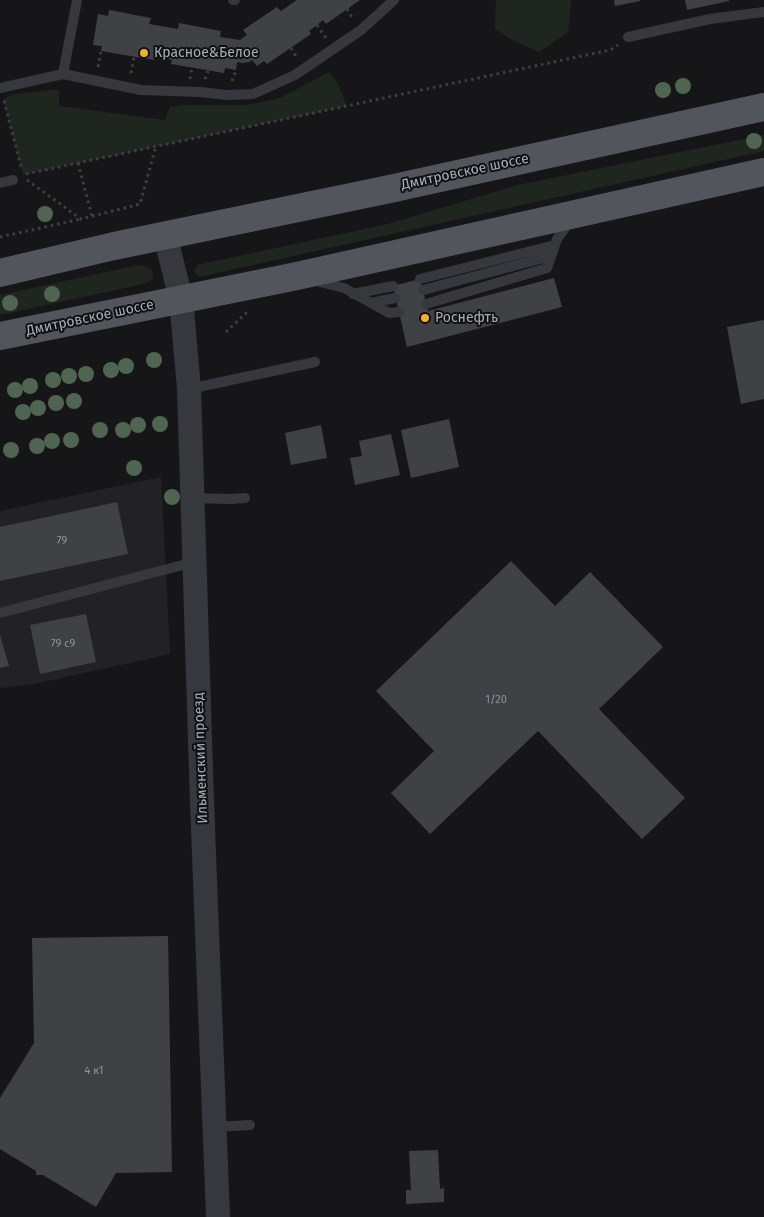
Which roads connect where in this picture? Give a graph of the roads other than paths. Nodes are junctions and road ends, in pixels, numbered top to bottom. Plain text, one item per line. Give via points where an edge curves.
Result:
1 (77, 0) edge
2 (394, 0) edge
3 (764, 12) edge
4 (628, 37) road end
5 (63, 74) junction
6 (0, 88) edge
7 (764, 106) edge
8 (764, 172) edge
9 (13, 180) dead end
10 (0, 183) edge
11 (576, 214) junction
12 (166, 235) junction
13 (555, 245) junction
14 (551, 256) junction
15 (0, 273) edge
16 (297, 276) junction
17 (420, 279) dead end
18 (393, 286) dead end
19 (423, 290) dead end
20 (353, 294) junction
21 (396, 298) dead end
22 (180, 299) junction
23 (371, 303) junction
24 (426, 304) dead end
25 (399, 312) dead end
26 (0, 336) edge
27 (315, 362) dead end
28 (189, 389) junction
29 (192, 498) junction
30 (245, 498) dead end
31 (194, 562) junction
32 (0, 613) edge
33 (250, 1125) dead end
34 (215, 1127) junction
35 (218, 1217) edge

1 - 5 lane
2 - 5 lane via 361,30 294,75 253,94 140,90
3 - 4 lane via 710,19
5 - 6 lane
7 - 12 main road, Дмитровское шоссе
8 - 11 main road, Дмитровское шоссе
9 - 10 lane
11 - 13 lane
11 - 16 main road, Дмитровское шоссе
12 - 15 main road, Дмитровское шоссе
12 - 22 street
13 - 14 lane
13 - 17 lane
14 - 19 lane
14 - 24 lane via 547,268
16 - 20 lane via 344,288
16 - 22 main road, Дмитровское шоссе
18 - 20 lane
20 - 23 lane
21 - 23 lane
22 - 26 main road, Дмитровское шоссе
22 - 28 street, Ильменский проезд
23 - 25 lane via 389,313
27 - 28 lane
28 - 29 street, Ильменский проезд
29 - 30 lane
29 - 31 street, Ильменский проезд
31 - 32 lane
31 - 34 street, Ильменский проезд
33 - 34 lane
34 - 35 street, Ильменский проезд

